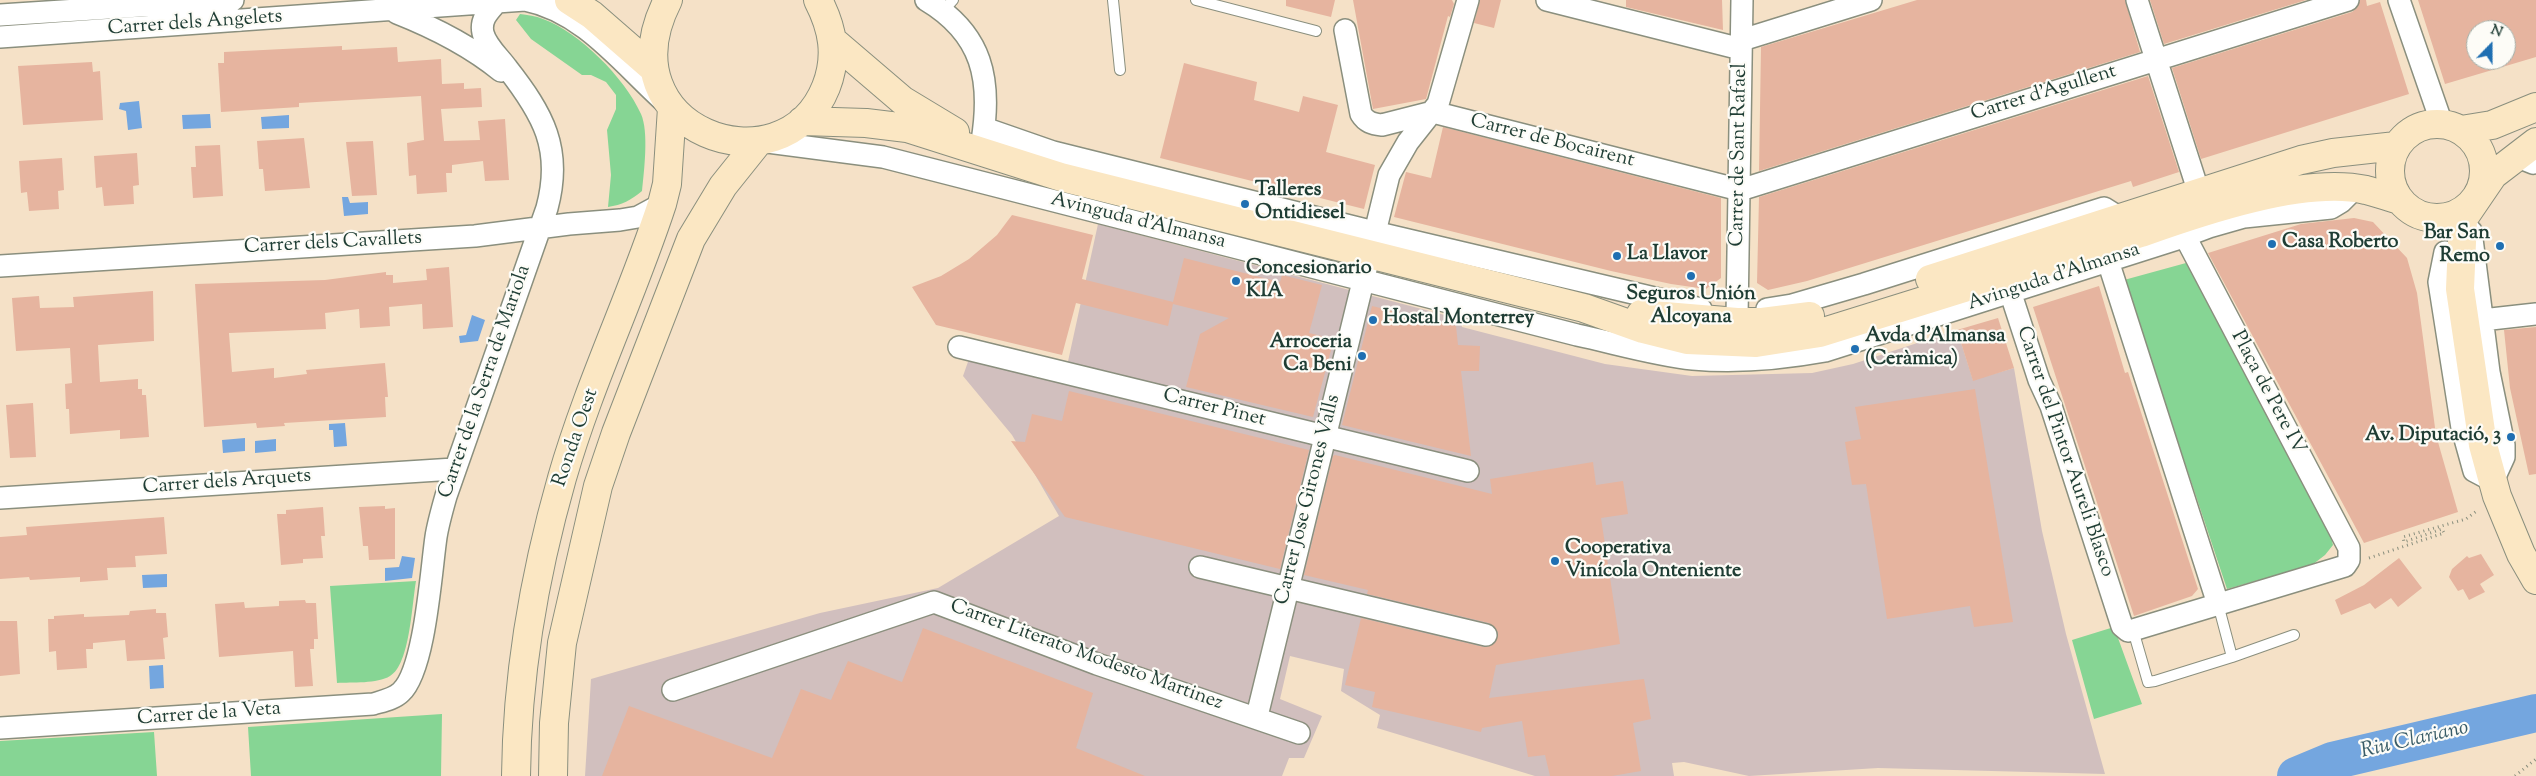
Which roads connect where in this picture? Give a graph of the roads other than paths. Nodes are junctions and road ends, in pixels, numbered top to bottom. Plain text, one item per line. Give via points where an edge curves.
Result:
1 (233, 0) edge
2 (569, 0) edge
3 (668, 0) edge
4 (818, 0) edge
5 (1113, 0) edge
6 (1196, 0) edge
7 (1468, 0) edge
8 (1547, 0) edge
9 (1742, 0) edge
10 (1871, 0) edge
11 (2137, 0) edge
12 (2348, 0) edge
13 (2400, 0) edge
14 (496, 3) junction
15 (941, 4) edge
16 (354, 7) edge
17 (390, 10) junction
18 (0, 14) edge
19 (1346, 30) dead end
20 (1316, 31) dead end
21 (0, 37) edge
22 (834, 41) junction
23 (1742, 44) junction
24 (2154, 59) junction
25 (654, 69) junction
26 (1120, 70) dead end
27 (524, 90) junction
28 (2536, 107) edge
29 (672, 108) junction
30 (1433, 112) junction
31 (802, 121) junction
32 (2451, 127) junction
33 (760, 140) junction
34 (985, 143) junction
35 (2396, 146) junction
36 (2530, 153) edge
37 (2354, 189) junction
38 (1740, 190) junction
39 (2199, 193) junction
40 (2400, 200) junction
41 (2473, 201) junction
42 (662, 204) junction
43 (2428, 218) junction
44 (2113, 221) junction
45 (539, 228) junction
46 (2181, 228) junction
47 (2445, 252) junction
48 (1368, 255) junction
49 (2108, 261) junction
50 (0, 266) edge
51 (2008, 284) junction
52 (2460, 289) junction
53 (1591, 310) junction
54 (2536, 314) edge
55 (1737, 316) junction
56 (2482, 320) junction
57 (1577, 335) junction
58 (1798, 346) junction
59 (959, 347) dead end
60 (1325, 436) junction
61 (454, 469) junction
62 (1468, 471) dead end
63 (2497, 493) junction
64 (0, 498) edge
65 (1200, 567) dead end
66 (2536, 580) edge
67 (1287, 589) junction
68 (2218, 604) junction
69 (2128, 628) junction
70 (1486, 635) dead end
71 (2294, 635) dead end
72 (2232, 657) junction
73 (409, 681) joint
74 (673, 690) dead end
75 (1257, 716) junction
76 (0, 728) edge
77 (1299, 733) dead end
78 (516, 776) edge
79 (553, 776) edge

1 - 18 street, Carrer dels Angelets
2 - 25 street via 592,14
3 - 25 street via 657,21 652,45
4 - 22 street
5 - 26 lane
6 - 20 lane
7 - 30 street, Carrer Jose Girones Valls
8 - 23 street
9 - 23 street, Carrer de Sant Rafael
10 - 23 street
11 - 24 street
12 - 24 street, Carrer d'Agullent
13 - 32 street
14 - 17 street, Carrer dels Angelets
14 - 27 street via 483,22 484,34
14 - 29 street, Carrer dels Angelets via 525,0 563,13 610,49
15 - 34 street via 972,42 982,65 987,98
16 - 17 street, Carrer dels Angelets
16 - 21 street, Carrer dels Angelets
17 - 27 street, Carrer dels Angelets via 458,40
19 - 30 street, Carrer de Bocairent via 1361,114 1365,120 1382,125
22 - 31 street via 832,71 821,98
22 - 34 street, Avinguda d'Almansa via 902,100
23 - 38 street, Carrer de Sant Rafael
24 - 38 street, Carrer d'Agullent
24 - 39 street
25 - 29 street
27 - 45 street, Carrer de la Serra de Mariola via 542,120 554,164 550,197
28 - 32 street via 2492,125
29 - 33 street via 690,125 711,136 735,142
29 - 42 street, Ronda Oest via 667,184
30 - 38 street, Carrer de Bocairent
30 - 48 street, Carrer Jose Girones Valls via 1396,160 1389,175
31 - 33 street via 782,134
31 - 34 street, Avinguda d'Almansa via 889,125
32 - 35 street via 2428,124 2416,128
32 - 41 street via 2473,141 2482,155 2481,187
33 - 48 street, Avinguda d'Almansa via 883,157
33 - 79 street, Ronda Oest via 722,186 691,239 598,486 562,643 554,723
34 - 48 street, Avinguda d'Almansa via 1061,177
35 - 39 street, Avinguda d'Almansa via 2301,160
35 - 40 street via 2390,159 2389,174 2392,188
36 - 41 street via 2492,175
37 - 40 street, Avinguda d'Almansa
37 - 46 street, Avinguda d'Almansa via 2313,189 2260,197
37 - 46 street, Avinguda d'Almansa via 2331,208 2258,214 2209,226
38 - 55 street, Carrer de Sant Rafael
39 - 44 street, Avinguda d'Almansa
40 - 43 street via 2408,209
41 - 43 street via 2453,215
41 - 52 street via 2463,220
41 - 56 street via 2471,234
42 - 45 street, Carrer dels Cavallets via 638,217
42 - 78 street, Ronda Oest via 562,477 533,593 524,647 517,719
43 - 47 street
44 - 51 street via 2089,237 2011,262
44 - 55 street, Avinguda d'Almansa via 1816,315 1762,322
45 - 50 street, Carrer dels Cavallets via 475,236
45 - 61 street, Carrer de la Serra de Mariola
46 - 49 street, Avinguda d'Almansa
46 - 51 street, Avinguda d'Almansa
46 - 68 street, Plaça de Pere IV via 2349,548 2345,566
47 - 52 street
47 - 63 street via 2439,282 2462,428 2474,471
48 - 53 street, Avinguda d'Almansa
48 - 55 street, Avinguda d'Almansa via 1656,299
48 - 57 street, Avinguda d'Almansa
48 - 60 street, Carrer Jose Girones Valls
49 - 51 street, Avinguda d'Almansa
49 - 68 street
51 - 58 street, Avinguda d'Almansa via 1820,333
51 - 69 street, Carrer del Pintor Aureli Blasco
52 - 63 street via 2483,445
53 - 55 street, Avinguda d'Almansa
53 - 57 street
53 - 58 street, Avinguda d'Almansa via 1643,329 1687,340
54 - 56 street
55 - 58 street via 1752,334 1772,333
56 - 63 street via 2504,445
57 - 58 street, Avinguda d'Almansa via 1693,359 1766,359 1780,350
59 - 60 street, Carrer Pinet
60 - 62 street, Carrer Pinet
60 - 67 street, Carrer Jose Girones Valls
61 - 64 street, Carrer dels Arquets
61 - 73 street, Carrer de la Serra de Mariola via 437,534 419,650
63 - 66 street
65 - 67 street
67 - 70 street
67 - 75 street, Carrer Jose Girones Valls
68 - 69 street
68 - 72 lane
69 - 72 lane via 2148,682
71 - 72 lane
73 - 76 street, Carrer de la Veta via 394,698 374,704
74 - 75 street, Carrer Literato Modesto Martinez via 934,602 1097,664
75 - 77 street, Carrer Literato Modesto Martinez

